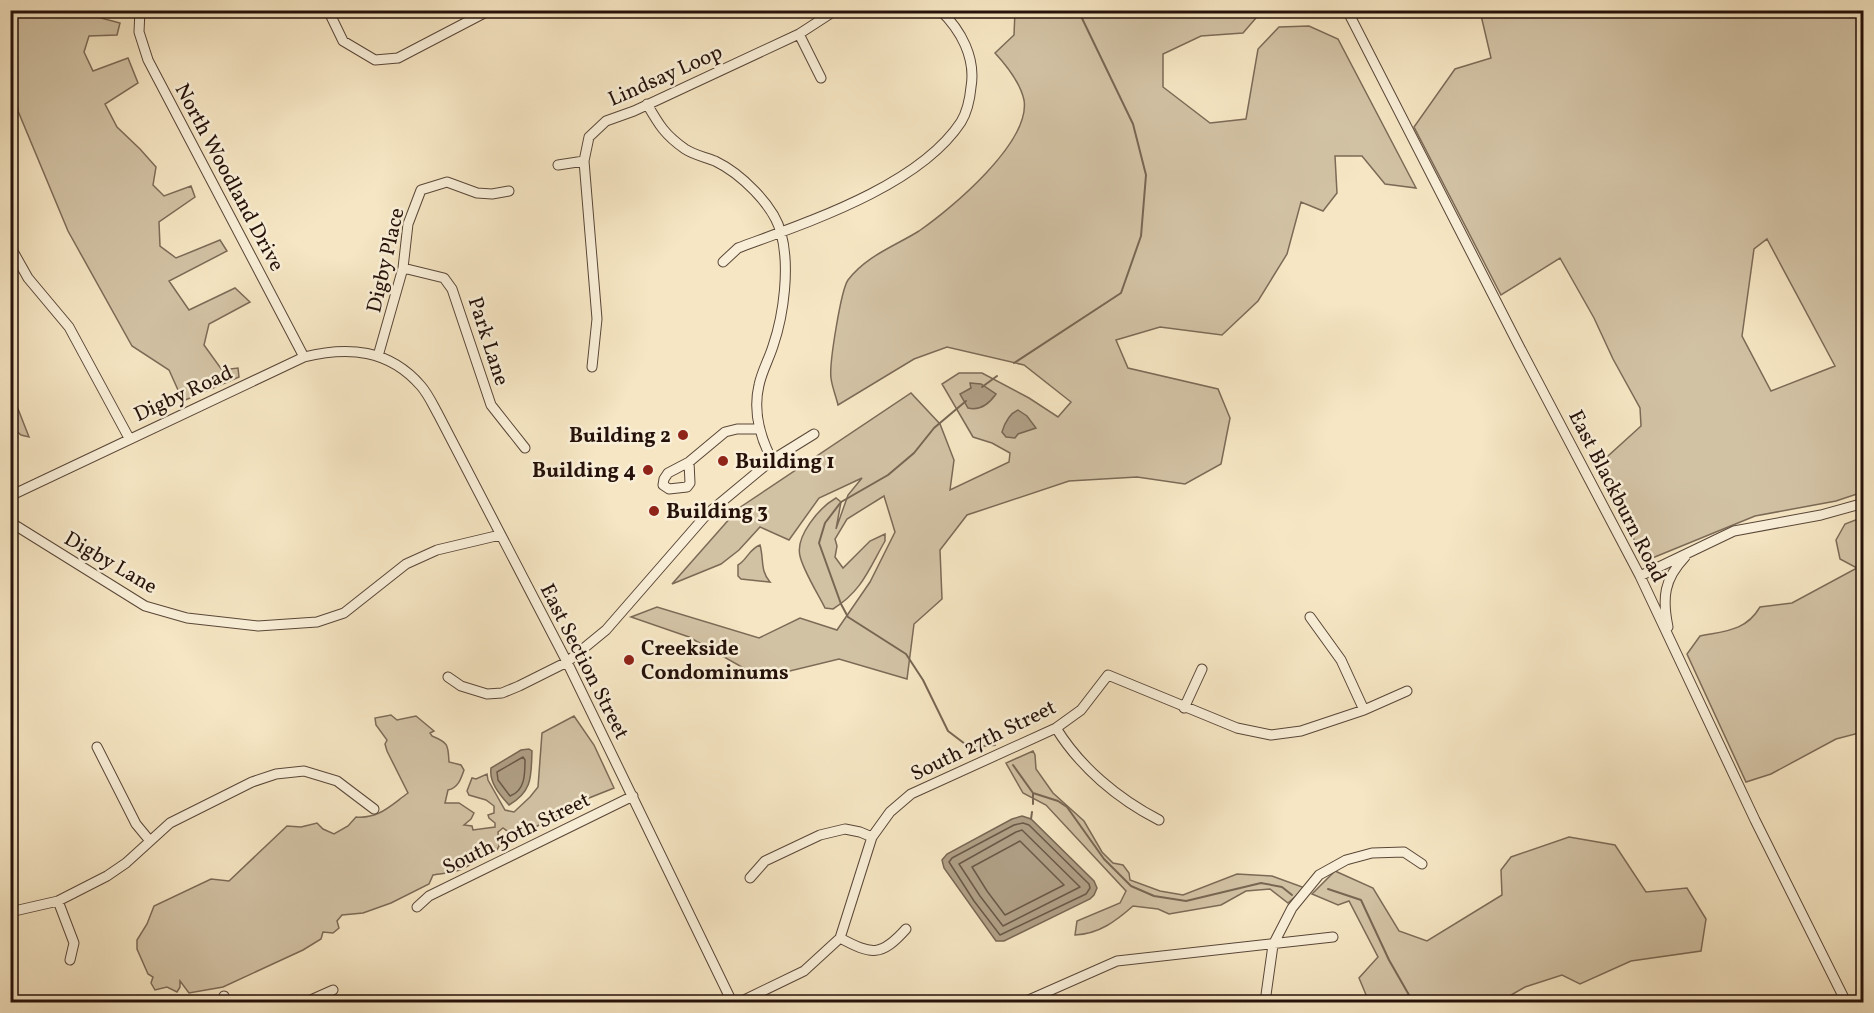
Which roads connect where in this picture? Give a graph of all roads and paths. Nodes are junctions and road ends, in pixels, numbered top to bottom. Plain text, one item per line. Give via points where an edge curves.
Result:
1 (140, 10) edge
2 (328, 10) edge
3 (490, 10) edge
4 (836, 10) edge
5 (940, 10) edge
6 (1347, 10) edge
7 (799, 34) junction
8 (821, 78) dead end
9 (647, 104) junction
10 (584, 161) junction
11 (558, 165) dead end
12 (509, 191) dead end
13 (781, 232) junction
14 (10, 246) edge
15 (723, 262) dead end
16 (403, 268) junction
17 (378, 356) junction
18 (304, 357) junction
19 (592, 367) dead end
20 (760, 429) junction
21 (814, 434) dead end
22 (129, 438) junction
23 (525, 448) dead end
24 (772, 460) junction
25 (689, 462) dead end
26 (10, 496) edge
27 (1863, 503) edge
28 (10, 522) edge
29 (500, 535) junction
30 (1691, 551) junction
31 (1640, 576) junction
32 (1310, 618) dead end
33 (1671, 642) junction
34 (567, 662) junction
35 (1202, 669) dead end
36 (447, 677) dead end
37 (1407, 692) dead end
38 (1184, 708) junction
39 (1364, 710) junction
40 (1056, 728) junction
41 (97, 747) dead end
42 (633, 796) junction
43 (374, 809) dead end
44 (1159, 820) dead end
45 (872, 837) junction
46 (150, 841) junction
47 (1422, 864) dead end
48 (750, 878) dead end
49 (58, 901) junction
50 (417, 906) dead end
51 (10, 912) edge
52 (906, 928) dead end
53 (1333, 937) dead end
54 (840, 938) junction
55 (1273, 945) junction
56 (70, 960) dead end
57 (333, 990) dead end
58 (306, 1002) edge
59 (732, 1002) edge
60 (740, 1002) edge
61 (1024, 1002) edge
62 (1265, 1002) edge
63 (1846, 1002) edge

1 - 18 street, North Woodland Drive via 139,32 148,60
2 - 3 street via 343,41 375,60 398,58
4 - 7 street, Lindsay Loop
5 - 13 street via 964,39 970,60 973,77 962,120 944,143 890,183 858,201
6 - 31 street, East Blackburn Road
7 - 8 street
7 - 9 street, Lindsay Loop
9 - 10 street, Lindsay Loop via 606,121 589,137
9 - 13 street via 664,133 688,151 738,174 764,201
10 - 11 street
10 - 19 street, Lindsay Loop via 597,319
12 - 16 street, Digby Place via 477,193 447,182 421,190 408,224
13 - 15 street via 738,248
13 - 20 street via 786,286 774,345 759,385
14 - 22 street via 28,279 69,327
16 - 17 street, Digby Place
16 - 23 street, Park Lane via 444,278 452,289 491,405
17 - 18 street, Digby Road via 343,350
17 - 29 street, East Section Street via 401,369 422,388
18 - 22 street, Digby Road
20 - 24 street
20 - 25 street via 725,432
21 - 24 street
22 - 26 street, Digby Road
24 - 34 street via 707,514 606,630
27 - 30 street via 1734,531
28 - 29 street, Digby Lane via 145,606 187,618 258,626 316,622 344,613 406,564 437,550
29 - 34 street, East Section Street
30 - 31 street
30 - 33 street via 1670,575 1665,591
31 - 33 street, East Blackburn Road
32 - 39 street via 1341,660
33 - 63 street, East Blackburn Road
34 - 36 street via 502,693 487,694
34 - 42 street, East Section Street
35 - 38 street
37 - 39 street
38 - 39 street via 1237,728 1271,735 1300,731
38 - 40 street, South 27th Street via 1108,675 1082,710
40 - 44 street via 1075,756 1133,806
40 - 45 street, South 27th Street via 911,794 890,812
41 - 46 street via 136,824
42 - 50 street, South 30th Street via 429,896
42 - 59 street, East Section Street
43 - 46 street via 337,781 304,771 276,774 170,823
45 - 48 street via 844,829 820,835 765,861
45 - 54 street, South 27th Street
46 - 49 street via 126,863
47 - 55 street via 1404,852 1346,860 1319,875 1292,908
49 - 51 street
49 - 56 street via 74,943
52 - 54 street via 892,944 876,950 862,950
53 - 55 street
54 - 60 street, South 27th Street via 804,971
55 - 61 street via 1117,961
55 - 62 street
57 - 58 street

